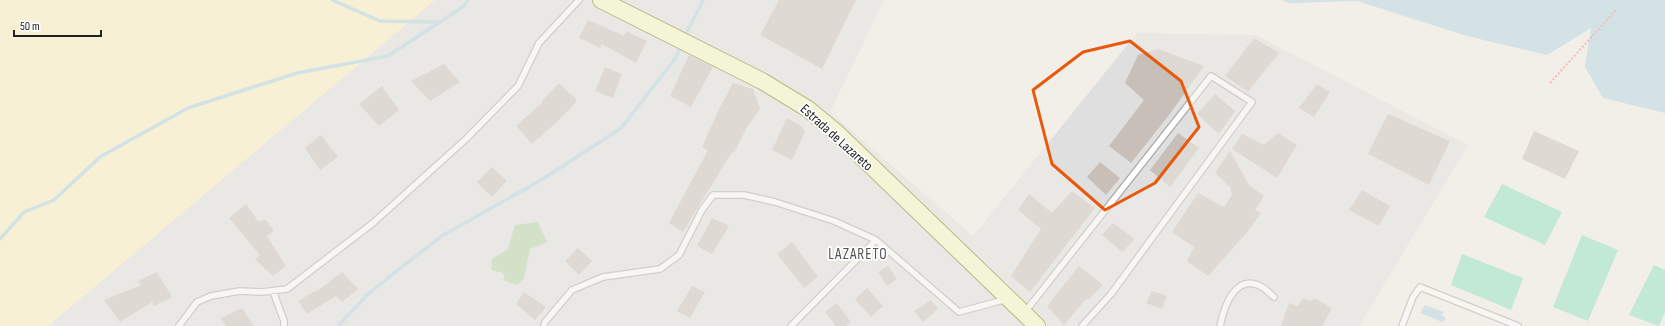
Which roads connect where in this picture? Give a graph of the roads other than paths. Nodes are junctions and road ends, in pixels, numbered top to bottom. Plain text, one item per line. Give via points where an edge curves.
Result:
1 (579, 0) edge
2 (601, 0) edge
3 (876, 240) junction
4 (273, 291) junction
5 (1274, 297) dead end
6 (1009, 298) junction
7 (1024, 314) junction
8 (179, 326) edge
9 (284, 326) edge
10 (544, 326) edge
11 (792, 326) edge
12 (1037, 326) edge
13 (1082, 326) edge
14 (1220, 326) edge
15 (1402, 326) edge
16 (1518, 326) edge

1 - 4 lane via 539,43 518,86 466,139 373,223 287,289
2 - 6 street, Estrada de Lazareto via 762,81 808,109 837,133
3 - 6 lane via 959,312
3 - 10 lane via 834,221 775,202 744,195 713,195 702,210 679,255 660,269 603,277 572,290
3 - 11 lane
4 - 8 lane via 240,291 211,296 197,302
4 - 9 lane
5 - 14 lane via 1262,287 1251,284 1240,286 1229,297
6 - 7 street, Estrada de Lazareto
7 - 12 street, Estrada de Lazareto
7 - 13 lane via 1211,76 1252,102 1111,294
15 - 16 lane via 1413,297 1420,287

